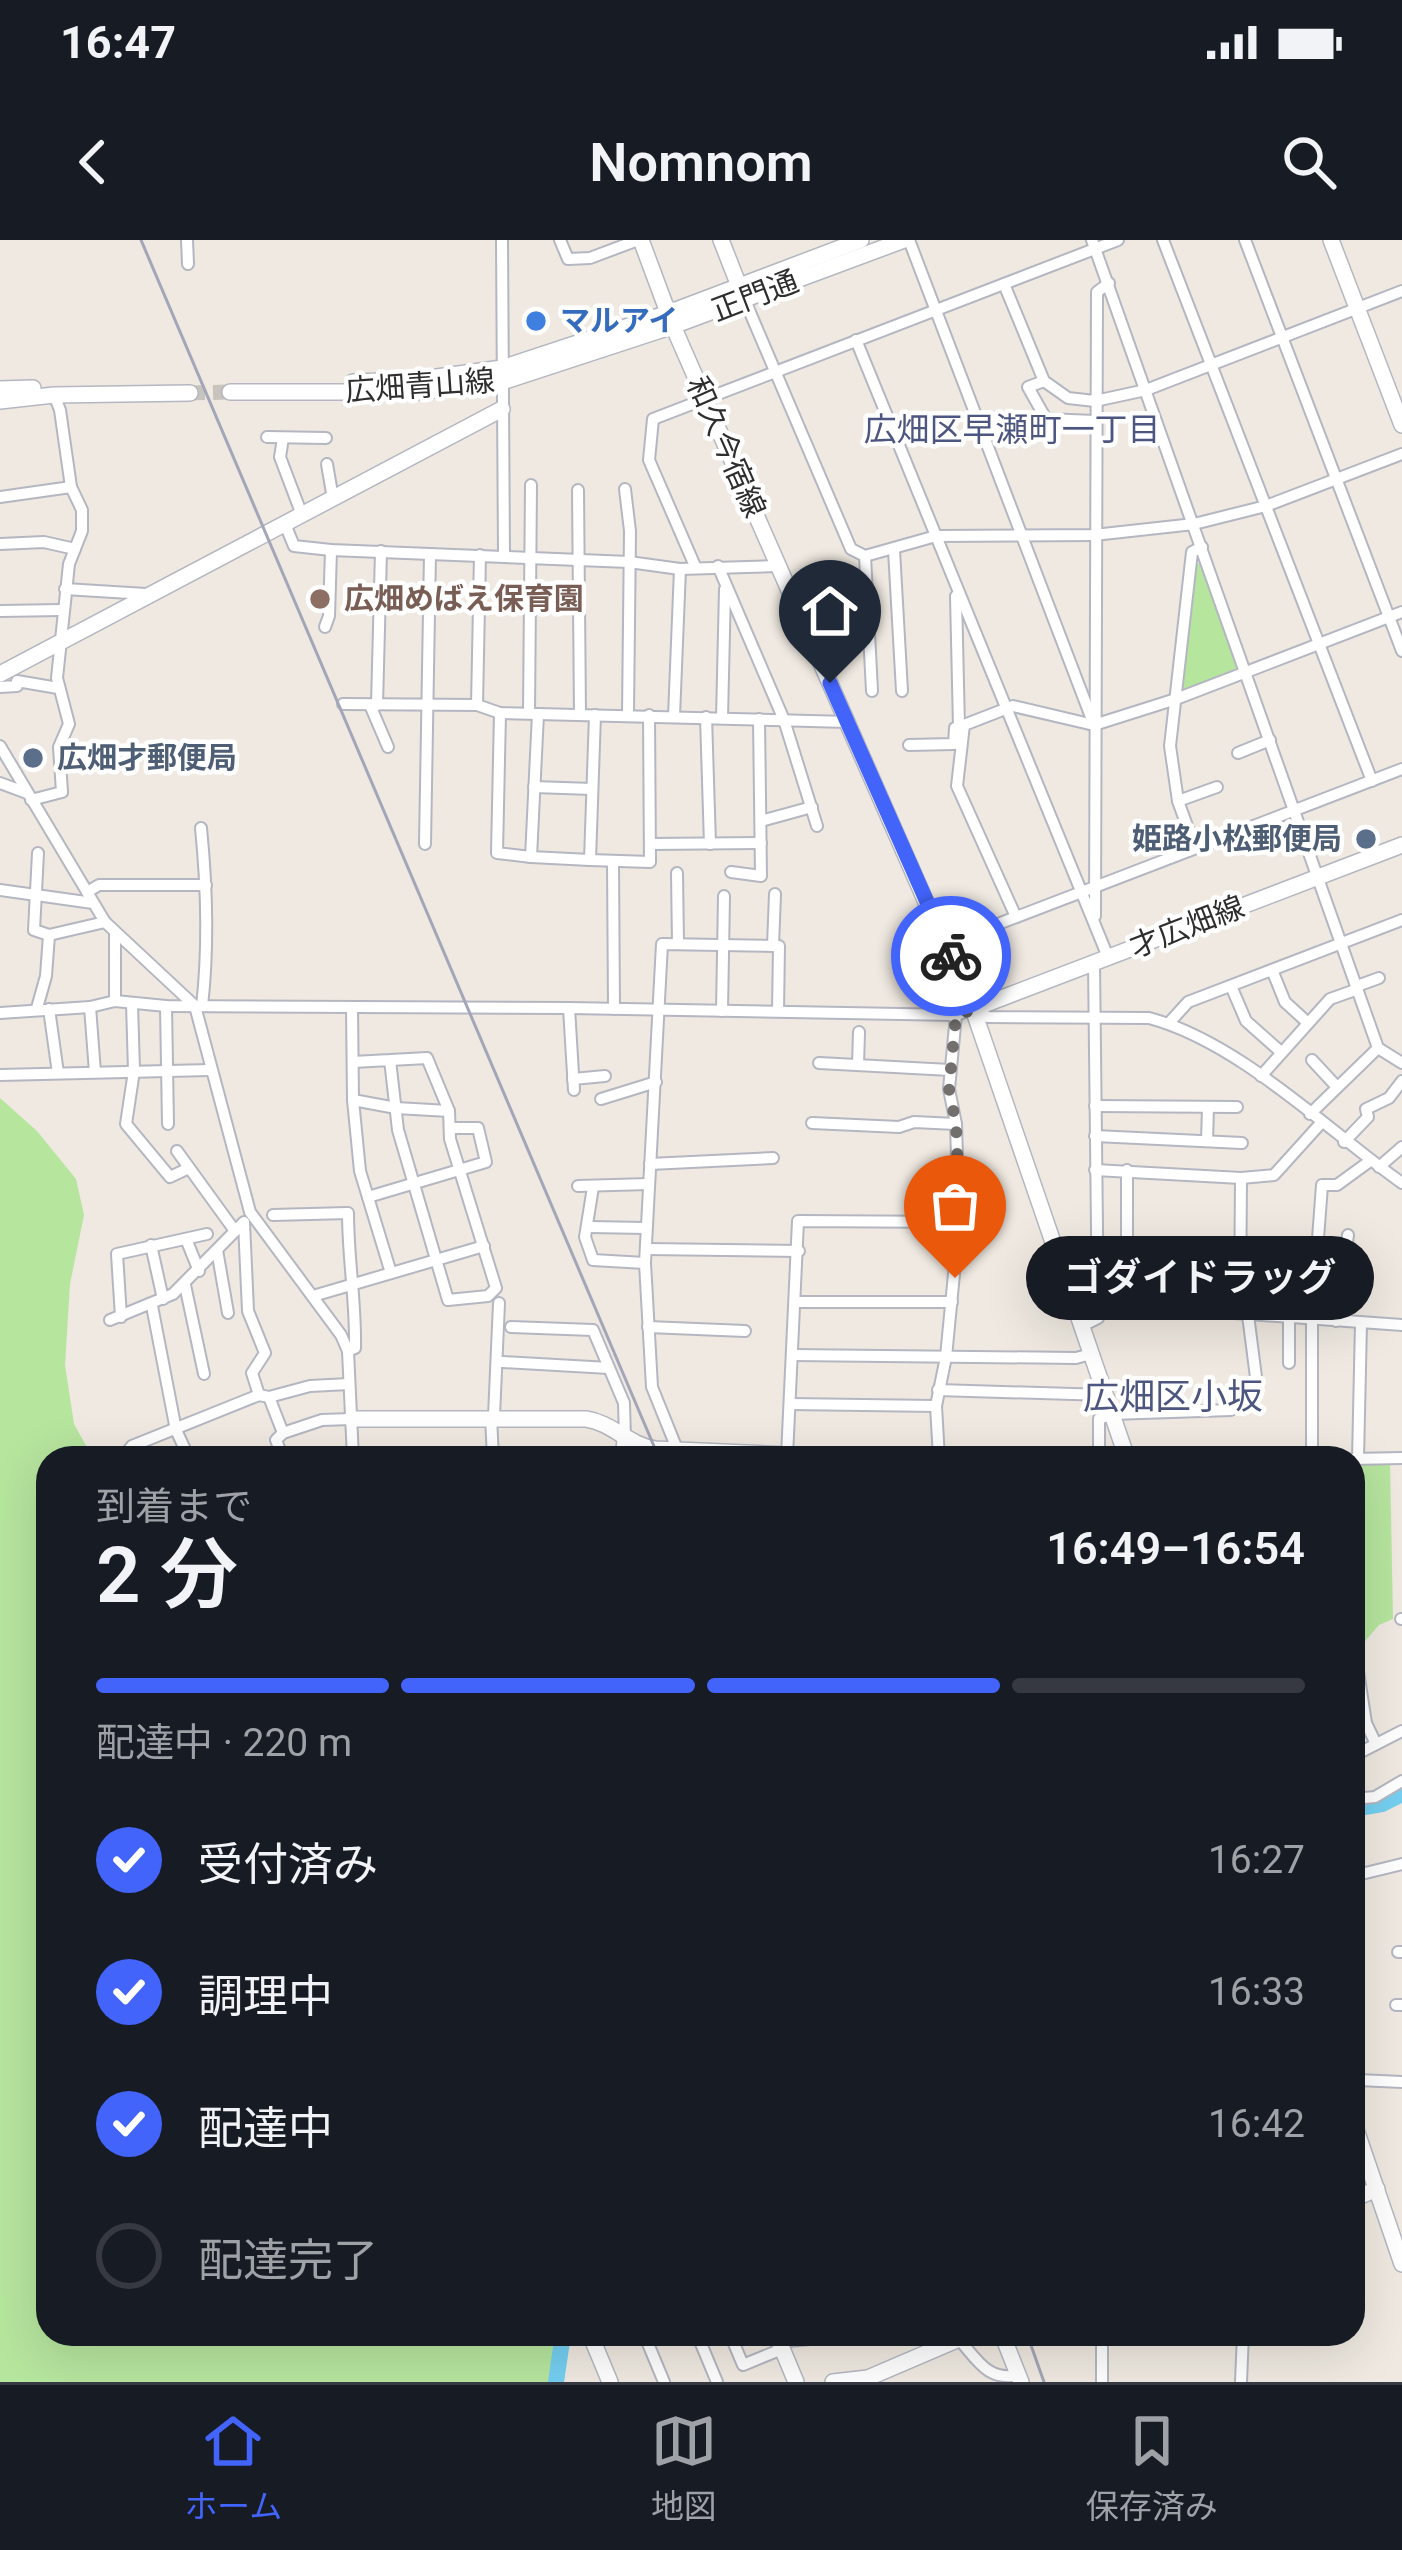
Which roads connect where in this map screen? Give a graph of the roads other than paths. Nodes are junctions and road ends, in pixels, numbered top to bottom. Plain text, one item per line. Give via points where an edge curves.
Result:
1 (187, 240) edge
2 (502, 240) edge
3 (560, 240) edge
4 (639, 240) edge
5 (721, 240) edge
6 (860, 240) edge
7 (906, 240) edge
8 (1118, 240) edge
9 (1163, 240) edge
10 (1245, 240) edge
11 (1331, 240) edge
12 (1093, 244) edge
13 (188, 264) dead end
14 (1108, 283) junction
15 (1004, 284) junction
16 (1402, 291) edge
17 (742, 293) junction
18 (1357, 308) junction
19 (936, 310) junction
20 (671, 320) junction
21 (1282, 337) junction
22 (856, 340) junction
23 (1211, 365) junction
24 (776, 371) junction
25 (502, 375) junction
26 (1044, 381) junction
27 (228, 387) tunnel mouth
28 (0, 389) edge
29 (1146, 390) junction
30 (54, 395) junction
31 (705, 398) junction
32 (0, 401) edge
33 (1095, 401) junction
34 (502, 409) junction
35 (1095, 421) junction
36 (1402, 425) edge
37 (267, 436) dead end
38 (283, 438) junction
39 (326, 438) dead end
40 (1402, 454) edge
41 (327, 464) dead end
42 (1337, 479) junction
43 (531, 485) dead end
44 (71, 487) junction
45 (625, 489) dead end
46 (578, 490) dead end
47 (0, 497) edge
48 (333, 499) junction
49 (1266, 506) junction
50 (302, 515) junction
51 (285, 524) junction
52 (1194, 524) junction
53 (1022, 535) junction
54 (1094, 535) junction
55 (936, 536) junction
56 (0, 544) edge
57 (1202, 547) junction
58 (75, 549) junction
59 (332, 550) junction
60 (894, 550) junction
61 (381, 551) junction
62 (430, 554) junction
63 (480, 555) junction
64 (504, 556) junction
65 (866, 556) junction
66 (532, 558) junction
67 (581, 560) junction
68 (629, 562) junction
69 (695, 566) junction
70 (718, 566) junction
71 (778, 566) junction
72 (680, 569) junction
73 (725, 584) junction
74 (956, 586) junction
75 (65, 589) junction
76 (150, 594) junction
77 (0, 610) edge
78 (62, 610) junction
79 (1402, 612) edge
80 (1389, 617) junction
81 (325, 627) dead end
82 (60, 641) junction
83 (1318, 644) junction
84 (1402, 651) edge
85 (1246, 672) junction
86 (0, 674) edge
87 (0, 687) edge
88 (58, 688) junction
89 (902, 691) dead end
90 (872, 692) dead end
91 (1176, 699) junction
92 (344, 704) dead end
93 (374, 705) junction
94 (477, 705) junction
95 (426, 707) junction
96 (1004, 708) junction
97 (500, 713) junction
98 (533, 713) junction
99 (628, 714) junction
100 (580, 715) junction
101 (649, 715) junction
102 (595, 716) junction
103 (674, 716) junction
104 (706, 717) junction
105 (722, 718) junction
106 (759, 719) junction
107 (784, 720) junction
108 (848, 722) junction
109 (1094, 725) junction
110 (962, 726) junction
111 (1270, 740) junction
112 (909, 745) dead end
113 (0, 746) edge
114 (388, 747) dead end
115 (1238, 753) dead end
116 (1402, 769) edge
117 (1372, 781) junction
118 (0, 783) edge
119 (534, 787) junction
120 (1216, 787) dead end
121 (592, 789) junction
122 (29, 797) junction
123 (1178, 801) junction
124 (812, 806) junction
125 (1296, 810) junction
126 (761, 821) junction
127 (817, 826) dead end
128 (201, 828) dead end
129 (761, 843) junction
130 (425, 844) dead end
131 (650, 844) junction
132 (710, 844) junction
133 (1402, 844) edge
134 (1196, 848) junction
135 (38, 853) dead end
136 (531, 857) junction
137 (590, 860) junction
138 (613, 861) junction
139 (731, 872) dead end
140 (677, 873) dead end
141 (1318, 877) junction
142 (206, 885) junction
143 (1089, 889) junction
144 (0, 890) edge
145 (34, 894) junction
146 (775, 894) dead end
147 (724, 896) dead end
148 (90, 897) junction
149 (1016, 917) junction
150 (1402, 920) edge
151 (105, 922) junction
152 (49, 934) junction
153 (115, 935) junction
154 (1342, 943) junction
155 (678, 944) junction
156 (946, 944) junction
157 (724, 945) junction
158 (772, 946) junction
159 (1101, 959) junction
160 (1272, 970) junction
161 (1379, 978) dead end
162 (1232, 986) junction
163 (1357, 988) junction
164 (115, 1001) junction
165 (132, 1003) junction
166 (166, 1006) junction
167 (199, 1006) junction
168 (352, 1006) junction
169 (89, 1007) junction
170 (569, 1008) junction
171 (43, 1009) junction
172 (614, 1010) junction
173 (658, 1010) junction
174 (722, 1011) junction
175 (778, 1011) junction
176 (0, 1012) edge
177 (965, 1012) junction
178 (1094, 1016) junction
179 (1169, 1023) junction
180 (1308, 1023) junction
181 (859, 1032) dead end
182 (1378, 1048) junction
183 (1281, 1052) junction
184 (390, 1060) junction
185 (1312, 1060) dead end
186 (353, 1062) junction
187 (819, 1063) dead end
188 (1402, 1063) edge
189 (858, 1065) junction
190 (167, 1070) junction
191 (210, 1070) junction
192 (950, 1070) junction
193 (134, 1071) junction
194 (94, 1072) junction
195 (58, 1073) junction
196 (0, 1075) edge
197 (605, 1076) dead end
198 (1262, 1076) junction
199 (1402, 1081) edge
200 (656, 1082) junction
201 (1337, 1087) junction
202 (353, 1100) junction
203 (602, 1100) dead end
204 (1095, 1106) junction
205 (1208, 1107) junction
206 (1238, 1107) dead end
207 (396, 1108) junction
208 (449, 1112) junction
209 (1310, 1114) junction
210 (812, 1123) dead end
211 (1321, 1123) junction
212 (168, 1124) dead end
213 (956, 1124) junction
214 (450, 1128) junction
215 (1095, 1136) junction
216 (1207, 1141) junction
217 (1344, 1142) junction
218 (1242, 1143) dead end
219 (1402, 1147) edge
220 (177, 1151) dead end
221 (773, 1158) dead end
222 (650, 1164) junction
223 (1375, 1164) junction
224 (189, 1168) junction
225 (459, 1169) junction
226 (1095, 1170) junction
227 (1127, 1170) junction
228 (1241, 1178) junction
229 (413, 1182) junction
230 (1402, 1183) edge
231 (649, 1184) junction
232 (578, 1186) dead end
233 (593, 1187) junction
234 (368, 1197) junction
235 (273, 1214) dead end
236 (243, 1222) junction
237 (959, 1222) junction
238 (590, 1227) junction
239 (646, 1228) junction
240 (207, 1234) dead end
241 (1348, 1235) dead end
242 (186, 1239) junction
243 (151, 1245) junction
244 (484, 1246) junction
245 (217, 1250) junction
246 (799, 1251) junction
247 (646, 1256) junction
248 (437, 1260) junction
249 (199, 1271) junction
250 (392, 1273) junction
251 (185, 1285) junction
252 (350, 1286) junction
253 (313, 1296) junction
254 (246, 1299) junction
255 (158, 1302) junction
256 (797, 1302) junction
257 (952, 1302) junction
258 (499, 1303) dead end
259 (1097, 1303) junction
260 (1127, 1304) junction
261 (1244, 1314) junction
262 (1288, 1318) junction
263 (1312, 1319) junction
264 (1336, 1321) junction
265 (1361, 1322) junction
266 (1402, 1325) edge
267 (1082, 1326) junction
268 (511, 1327) dead end
269 (647, 1327) junction
270 (745, 1331) dead end
271 (348, 1352) junction
272 (1091, 1354) junction
273 (794, 1355) junction
274 (946, 1357) junction
275 (503, 1362) dead end
276 (1289, 1363) dead end
277 (609, 1368) junction
278 (204, 1374) dead end
279 (349, 1384) junction
280 (1257, 1385) dead end
281 (938, 1390) junction
282 (1105, 1395) junction
283 (264, 1396) junction
284 (790, 1404) junction
285 (936, 1406) junction
286 (1231, 1410) dead end
287 (1112, 1414) junction
288 (492, 1416) junction
289 (351, 1419) junction
290 (176, 1430) junction
291 (283, 1433) junction
292 (625, 1439) junction
293 (131, 1446) edge
294 (183, 1446) edge
295 (279, 1446) edge
296 (352, 1446) edge
297 (493, 1446) edge
298 (624, 1446) edge
299 (641, 1446) edge
300 (676, 1446) edge
301 (794, 1446) edge
302 (938, 1446) edge
303 (1099, 1446) edge
304 (1122, 1446) edge
305 (1312, 1446) edge
306 (1356, 1446) edge
307 (1402, 1458) edge
308 (1365, 1459) edge
309 (1365, 1724) edge
310 (1402, 1731) edge
311 (1376, 1744) junction
312 (1365, 1750) edge
313 (1402, 1781) edge
314 (1365, 1797) edge
315 (1402, 1864) edge
316 (1365, 1873) edge
317 (1365, 2080) edge
318 (1402, 2082) edge
319 (1365, 2155) edge
320 (1377, 2189) junction
321 (1365, 2194) edge
322 (1402, 2264) edge
323 (595, 2346) edge
324 (649, 2346) edge
325 (702, 2346) edge
326 (735, 2346) edge
327 (773, 2346) edge
328 (781, 2346) edge
329 (937, 2346) edge
330 (966, 2346) edge
331 (1007, 2346) edge
332 (1102, 2346) edge
333 (1242, 2346) edge
334 (1020, 2379) edge
335 (853, 2381) edge
336 (610, 2382) edge
337 (664, 2382) edge
338 (716, 2382) edge
339 (796, 2382) edge
340 (833, 2382) edge
341 (1102, 2382) edge
342 (1241, 2382) edge

1 - 13 street
2 - 25 street
3 - 4 street via 568,259
4 - 20 main road, 和久今宿線
5 - 17 main road
6 - 17 main road, 正門通
7 - 17 main road, 正門通
7 - 19 street
8 - 12 street
9 - 23 street
10 - 21 street
11 - 18 main road
12 - 14 street
12 - 15 street
14 - 29 street
14 - 33 street via 1097,292
15 - 19 street
15 - 26 street
16 - 18 street
17 - 20 main road, 正門通
17 - 24 street
18 - 21 street
18 - 36 main road
19 - 22 street
19 - 53 street
20 - 25 main road, 広畑青山線
20 - 31 main road, 和久今宿線
21 - 23 street
21 - 42 street
22 - 24 street
22 - 55 street
23 - 29 street
23 - 49 street
24 - 31 street
24 - 65 street via 851,549
25 - 27 main road, 広畑青山線
25 - 34 street
26 - 33 street via 1068,398
26 - 35 street via 1028,387 1046,419
28 - 30 main road via 189,388
29 - 33 street
29 - 52 street
30 - 32 main road
30 - 44 street
31 - 69 street via 653,419 650,460
31 - 71 main road, 和久今宿線
33 - 35 street
34 - 48 main road
34 - 64 street
35 - 54 street
37 - 38 street
38 - 39 street
38 - 50 street via 280,457
40 - 42 street
41 - 48 street
42 - 49 street
42 - 80 street
43 - 66 street
44 - 47 street
44 - 58 street via 82,510
45 - 68 street
46 - 67 street
48 - 50 main road
49 - 52 street
49 - 83 street
50 - 51 main road
51 - 59 street via 294,546
51 - 76 main road
52 - 54 street
52 - 57 street
53 - 54 street
53 - 55 street
53 - 109 street
54 - 109 street
55 - 60 street
55 - 74 street
56 - 58 street
57 - 85 street
57 - 91 street via 1192,552
58 - 75 street
59 - 61 street
59 - 81 street
60 - 65 street
60 - 89 street
61 - 62 street
61 - 93 street
62 - 63 street
62 - 95 street
63 - 64 street
63 - 94 street
64 - 66 street
65 - 90 street
66 - 67 street
66 - 98 street
67 - 68 street
67 - 100 street
68 - 72 street
68 - 99 street
69 - 70 street
69 - 72 street
70 - 71 street
70 - 73 street
71 - 108 main road, 和久今宿線
72 - 103 street
73 - 105 street
73 - 107 street
74 - 96 street
74 - 110 street
75 - 76 street
75 - 78 street
76 - 82 main road
77 - 78 street
78 - 82 street
79 - 80 street
80 - 83 street
80 - 84 street
82 - 86 main road
82 - 88 street
83 - 85 street
83 - 117 street
85 - 91 street
85 - 111 street
87 - 88 street via 34,681
88 - 122 street via 70,724 59,747 62,793
91 - 109 street
91 - 123 street via 1170,746
92 - 93 street
93 - 95 street
93 - 114 street
94 - 95 street
94 - 97 street
95 - 130 street
96 - 109 street
96 - 110 street
96 - 143 street
97 - 98 street
97 - 136 street via 496,853
98 - 100 street
98 - 119 street
99 - 101 street
99 - 102 street
100 - 102 street
101 - 103 street
101 - 131 street
102 - 121 street
103 - 104 street
104 - 105 street
104 - 132 street
105 - 106 street
106 - 107 street
106 - 126 street
107 - 108 street
107 - 124 street
108 - 156 main road, 和久今宿線
109 - 143 street
110 - 112 street via 954,744
110 - 149 street via 957,786
111 - 115 street
111 - 125 street
113 - 122 street
116 - 117 street
117 - 125 street
118 - 122 street
119 - 121 street
119 - 136 street
120 - 123 street
121 - 137 street
122 - 148 street
123 - 134 street
124 - 126 street
124 - 127 street
125 - 134 street
125 - 141 street
126 - 129 street
128 - 142 street
129 - 132 street
129 - 139 street via 761,876
131 - 132 street
131 - 138 street via 650,862
133 - 141 main road, 才広畑線
134 - 143 street
135 - 145 street
136 - 137 street
137 - 138 street
138 - 172 street
140 - 155 street
141 - 154 street
141 - 159 main road, 才広畑線
142 - 148 street via 99,885
142 - 167 street via 209,944
143 - 149 street
143 - 159 street
144 - 145 street
145 - 148 street
145 - 152 street via 34,930
146 - 158 street
147 - 157 street
148 - 151 street
149 - 156 street
150 - 154 street
151 - 152 street
151 - 153 street
152 - 171 street
153 - 164 street
153 - 167 street
154 - 160 street
154 - 163 street
155 - 157 street
155 - 173 street via 662,944
156 - 177 main road, 和久今宿線
157 - 158 street
157 - 174 street
158 - 175 street via 779,946
159 - 177 main road, 才広畑線
159 - 178 street
160 - 162 street
160 - 180 street via 1285,1002
161 - 163 street
162 - 179 street via 1188,1002
162 - 183 street via 1246,1022
163 - 180 street via 1330,999
163 - 182 street
164 - 165 street
164 - 169 street
165 - 166 street
165 - 193 street
166 - 167 street
166 - 190 street
167 - 168 street
167 - 191 street
168 - 170 street
168 - 186 street
169 - 171 street
169 - 194 street
170 - 172 street
170 - 197 street via 573,1084
171 - 176 street
171 - 195 street
172 - 173 street
173 - 174 street
173 - 200 street
174 - 175 street
175 - 177 street
177 - 178 street
177 - 192 street
177 - 267 main road, 和久今宿線
178 - 179 street
178 - 204 street
179 - 198 street
180 - 183 street
181 - 189 street
182 - 188 street
182 - 201 street
183 - 198 street
184 - 186 street
184 - 207 street
184 - 208 street via 427,1058
185 - 201 street
186 - 202 street
187 - 189 street
189 - 192 street
190 - 191 street
190 - 193 street
190 - 212 street
191 - 236 street
192 - 213 street
193 - 194 street
193 - 224 street via 126,1124 170,1177
194 - 195 street
195 - 196 street
198 - 209 street
199 - 217 street via 1366,1109 1368,1117
200 - 203 street
200 - 222 street
201 - 209 street
202 - 207 street
202 - 234 street
204 - 205 street
204 - 215 street
205 - 206 street
205 - 216 street
207 - 208 street
207 - 229 street
208 - 214 street
209 - 211 street
210 - 213 street
211 - 217 street
211 - 228 street via 1274,1175
213 - 237 street
214 - 225 street
214 - 225 street via 478,1128 486,1162
215 - 216 street
215 - 226 street
216 - 218 street
217 - 223 street
219 - 223 street
220 - 224 street
221 - 222 street
222 - 231 street
223 - 230 street
223 - 263 street via 1322,1185
224 - 236 street
225 - 229 street
225 - 244 street
226 - 227 street
226 - 259 street
227 - 228 street
227 - 260 street
228 - 261 street
229 - 234 street
229 - 248 street
231 - 233 street
231 - 239 street
232 - 233 street
233 - 238 street
234 - 250 street
235 - 252 street via 348,1214
236 - 245 street
236 - 253 street
236 - 254 street
237 - 246 street via 798,1221
237 - 257 street
238 - 239 street
238 - 247 street via 593,1260
239 - 247 street
240 - 242 street
241 - 264 street
242 - 243 street
242 - 249 street
243 - 255 street
243 - 255 street via 117,1254 116,1318
244 - 248 street
244 - 248 street via 496,1288 488,1296 448,1300
245 - 249 street
245 - 254 street via 228,1307
246 - 247 street
246 - 256 street
247 - 269 street
248 - 250 street
249 - 251 street
250 - 252 street
251 - 255 street
251 - 278 street
252 - 253 street
252 - 271 street via 355,1348
253 - 271 street
254 - 283 street via 265,1353 252,1371
255 - 290 street
256 - 257 street
256 - 273 street
257 - 274 street
258 - 288 street
259 - 260 street
259 - 267 street via 1098,1318
260 - 261 street
261 - 262 street
261 - 280 street
262 - 263 street
262 - 276 street
263 - 264 street
263 - 305 street
264 - 265 street
265 - 266 street
265 - 306 street
267 - 272 main road, 和久今宿線
268 - 277 street via 593,1330
269 - 270 street
269 - 300 street via 652,1387
271 - 279 street
272 - 274 street
272 - 282 main road, 和久今宿線
273 - 274 street
273 - 284 street
274 - 281 street
275 - 277 street
277 - 292 street via 626,1413
279 - 283 street
279 - 289 street
281 - 282 street
281 - 285 street
282 - 287 main road, 和久今宿線
283 - 290 street
283 - 291 street
284 - 285 street
284 - 301 street
285 - 302 street
286 - 287 street
287 - 303 street via 1099,1419
287 - 304 main road, 和久今宿線
288 - 289 main road
288 - 292 main road via 586,1419
288 - 297 street
289 - 291 street
289 - 296 street
290 - 293 street
290 - 294 street
291 - 295 street
292 - 298 main road
292 - 299 main road
307 - 308 street
309 - 311 street
310 - 311 street
311 - 312 street
313 - 314 street
315 - 316 street
317 - 318 street
319 - 320 main road
320 - 321 main road
320 - 322 main road
323 - 336 main road
324 - 337 street
325 - 338 street
326 - 327 street via 743,2365
328 - 339 main road
329 - 335 main road
330 - 334 street via 998,2379
331 - 334 main road
332 - 341 street
333 - 342 street
335 - 340 main road

